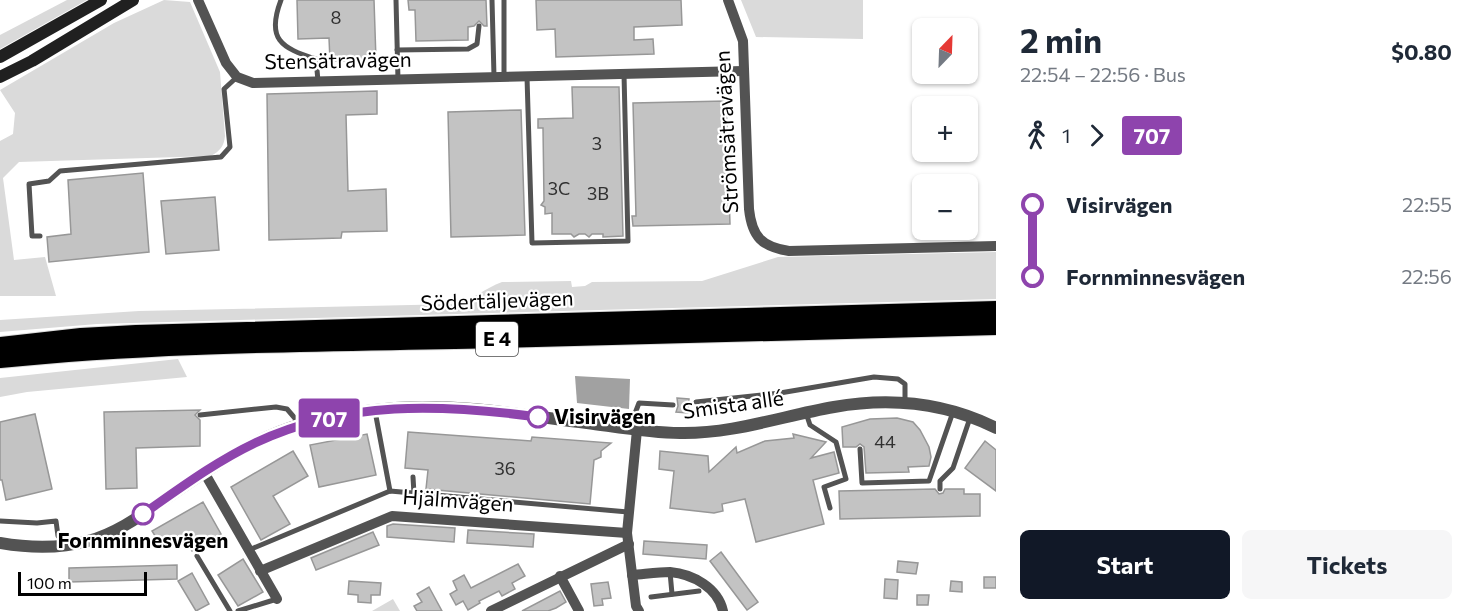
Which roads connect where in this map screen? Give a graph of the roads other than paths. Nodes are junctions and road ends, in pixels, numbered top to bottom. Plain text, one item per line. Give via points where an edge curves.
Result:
1 (101, 0) edge
2 (141, 0) edge
3 (198, 0) edge
4 (281, 0) edge
5 (396, 0) edge
6 (492, 0) edge
7 (504, 0) edge
8 (728, 0) edge
9 (130, 2) edge
10 (479, 26) dead end
11 (397, 50) junction
12 (0, 57) edge
13 (743, 71) junction
14 (624, 74) junction
15 (0, 77) edge
16 (237, 77) junction
17 (527, 77) junction
18 (499, 78) junction
19 (398, 80) junction
20 (318, 81) junction
21 (40, 236) dead end
22 (996, 246) edge
23 (996, 310) edge
24 (996, 326) edge
25 (0, 346) edge
26 (0, 359) edge
27 (696, 402) dead end
28 (905, 402) junction
29 (673, 405) dead end
30 (375, 409) junction
31 (954, 410) junction
32 (807, 413) junction
33 (200, 415) dead end
34 (971, 416) junction
35 (299, 425) junction
36 (996, 428) edge
37 (635, 429) junction
38 (860, 449) dead end
39 (204, 472) junction
40 (413, 477) dead end
41 (940, 489) dead end
42 (390, 491) junction
43 (414, 494) junction
44 (830, 508) dead end
45 (628, 512) junction
46 (0, 521) edge
47 (58, 536) dead end
48 (628, 538) junction
49 (0, 543) edge
50 (249, 550) junction
51 (197, 556) dead end
52 (260, 571) junction
53 (670, 572) junction
54 (633, 575) junction
55 (560, 576) junction
56 (699, 591) dead end
57 (672, 594) junction
58 (651, 597) dead end
59 (277, 599) joint
60 (230, 611) edge
61 (238, 611) edge
62 (491, 611) edge
63 (579, 611) edge
64 (639, 611) edge
65 (723, 611) edge

1 - 12 main road
2 - 9 main road
3 - 16 street, Stensätravägen via 226,63
4 - 20 lane via 275,30 281,43 316,59
5 - 11 lane
6 - 18 lane
7 - 18 lane
8 - 13 street, Strömsätravägen via 743,41
9 - 15 main road
10 - 11 lane via 477,44 468,49
11 - 19 lane
13 - 14 street, Stensätravägen
13 - 22 street, Strömsätravägen via 750,218 762,241 789,251
14 - 17 street, Stensätravägen
14 - 17 lane via 628,241 532,243
16 - 20 street, Stensätravägen via 254,83
16 - 21 lane via 225,89 230,147 222,157 60,171 49,181 29,184 32,236
17 - 18 street, Stensätravägen
18 - 19 street, Stensätravägen
19 - 20 street, Stensätravägen
23 - 25 highway, Södertäljevägen / E 4 via 136,334
24 - 26 highway, Södertäljevägen / E 4 via 83,350
27 - 28 lane via 874,377 898,379 905,384
28 - 31 street, Smista allé
28 - 32 street, Smista allé via 872,402
29 - 37 lane via 639,403
30 - 35 street, Smista allé
30 - 37 street, Smista allé via 437,407
30 - 42 lane
31 - 34 street, Smista allé
31 - 38 lane via 929,482 862,483
32 - 37 street, Smista allé via 705,433
32 - 44 lane via 810,425 836,442 846,479 824,488
33 - 35 lane via 283,408 292,413
34 - 36 street, Smista allé
34 - 41 lane via 953,468 940,482
35 - 39 street, Smista allé via 254,443
37 - 45 street
39 - 49 street, Smista allé via 143,514 90,541 46,547
39 - 50 street
40 - 43 lane
42 - 43 lane
42 - 50 lane
43 - 45 lane
45 - 48 street
46 - 47 lane via 56,522
48 - 52 street, Hjälmvägen via 392,516
48 - 54 street
48 - 55 street
50 - 52 street
51 - 60 lane
52 - 59 street
53 - 54 street
53 - 57 lane
53 - 65 street via 708,586 721,601
54 - 64 street
55 - 62 street
55 - 63 street
56 - 57 lane
57 - 58 lane
59 - 61 lane

